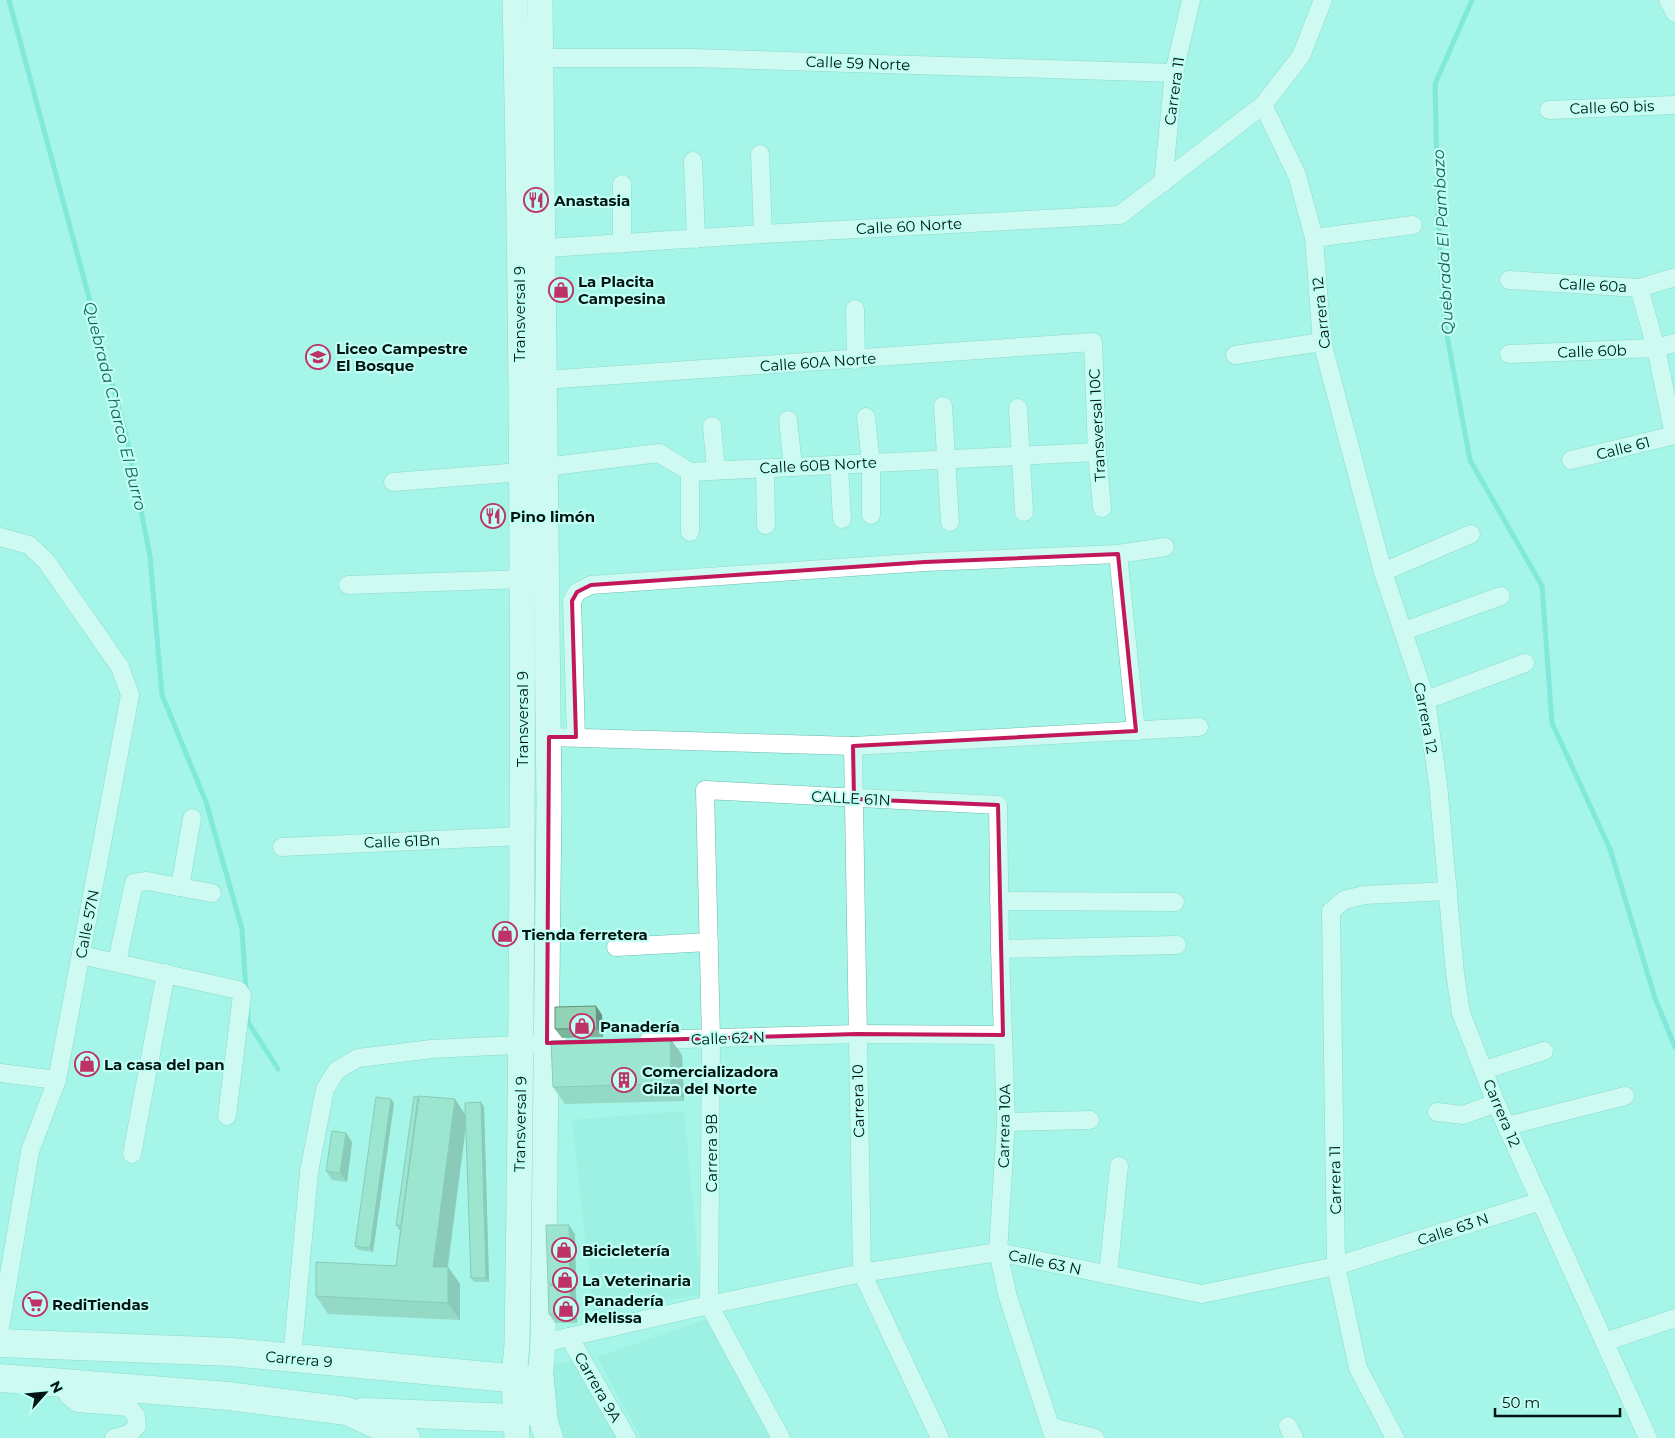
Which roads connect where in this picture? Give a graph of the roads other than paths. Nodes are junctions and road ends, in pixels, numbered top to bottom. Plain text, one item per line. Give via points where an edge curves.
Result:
1 (515, 0) edge
2 (540, 0) edge
3 (1191, 0) edge
4 (1323, 0) edge
5 (1668, 0) edge
6 (1675, 13) edge
7 (541, 58) junction
8 (1174, 73) junction
9 (1263, 105) junction
10 (1675, 105) edge
11 (1549, 110) dead end
12 (760, 154) dead end
13 (693, 162) dead end
14 (1163, 183) junction
15 (622, 184) dead end
16 (1413, 225) dead end
17 (763, 234) junction
18 (696, 238) junction
19 (1314, 238) junction
20 (622, 244) junction
21 (531, 249) junction
22 (1675, 277) edge
23 (1510, 280) dead end
24 (1639, 288) junction
25 (854, 309) dead end
26 (1093, 342) joint
27 (1322, 342) junction
28 (1675, 343) edge
29 (1656, 348) junction
30 (1509, 354) dead end
31 (1235, 355) dead end
32 (856, 360) junction
33 (544, 380) junction
34 (943, 406) dead end
35 (1018, 408) dead end
36 (866, 417) dead end
37 (788, 420) dead end
38 (712, 426) dead end
39 (1675, 435) edge
40 (1097, 452) junction
41 (1021, 456) junction
42 (946, 459) junction
43 (1571, 460) dead end
44 (871, 463) junction
45 (839, 465) junction
46 (545, 467) junction
47 (793, 467) junction
48 (765, 468) junction
49 (716, 470) junction
50 (521, 472) junction
51 (690, 472) junction
52 (393, 482) dead end
53 (1102, 508) dead end
54 (1024, 512) dead end
55 (871, 515) dead end
56 (842, 519) dead end
57 (950, 522) dead end
58 (766, 525) dead end
59 (690, 532) dead end
60 (1471, 534) dead end
61 (0, 537) edge
62 (1165, 547) dead end
63 (1118, 554) junction
64 (1383, 572) junction
65 (522, 578) junction
66 (348, 585) dead end
67 (1501, 596) dead end
68 (1404, 631) junction
69 (1526, 663) dead end
70 (1426, 700) junction
71 (1199, 727) dead end
72 (1136, 731) junction
73 (576, 737) junction
74 (549, 738) junction
75 (853, 746) junction
76 (705, 790) joint
77 (854, 799) junction
78 (998, 805) joint
79 (192, 818) dead end
80 (522, 836) junction
81 (282, 846) dead end
82 (180, 887) junction
83 (1448, 890) junction
84 (212, 893) dead end
85 (999, 902) junction
86 (1175, 902) dead end
87 (709, 942) junction
88 (1177, 945) dead end
89 (616, 948) dead end
90 (1000, 949) junction
91 (81, 954) junction
92 (116, 962) junction
93 (166, 973) junction
94 (857, 1034) junction
95 (1003, 1035) junction
96 (711, 1038) junction
97 (634, 1040) edge
98 (576, 1042) edge
99 (546, 1043) junction
100 (521, 1044) junction
101 (1544, 1051) dead end
102 (1484, 1070) junction
103 (0, 1073) edge
104 (57, 1080) junction
105 (1626, 1096) dead end
106 (1496, 1103) junction
107 (1437, 1112) dead end
108 (227, 1116) dead end
109 (1090, 1120) dead end
110 (1006, 1122) junction
111 (1507, 1126) junction
112 (132, 1154) dead end
113 (1119, 1166) dead end
114 (1541, 1201) junction
115 (998, 1252) junction
116 (1336, 1266) junction
117 (862, 1273) junction
118 (1108, 1275) junction
119 (709, 1305) junction
120 (1675, 1318) edge
121 (0, 1328) edge
122 (569, 1337) junction
123 (1605, 1342) junction
124 (0, 1343) edge
125 (544, 1343) junction
126 (292, 1358) junction
127 (0, 1378) edge
128 (527, 1380) junction
129 (63, 1383) junction
130 (347, 1411) junction
131 (516, 1428) edge
132 (1053, 1432) edge
133 (114, 1438) edge
134 (406, 1438) edge
135 (549, 1438) edge
136 (627, 1438) edge
137 (781, 1438) edge
138 (940, 1438) edge
139 (1095, 1438) edge
140 (1395, 1438) edge
141 (1648, 1438) edge

1 - 21 main road, Transversal 9
2 - 7 main road, Transversal 9
3 - 8 street, Carrera 11
4 - 9 street via 1301,56
5 - 6 street
7 - 8 street, Calle 59 Norte via 692,58
7 - 21 main road, Transversal 9
8 - 14 street, Carrera 11
9 - 14 street, Calle 60 Norte
9 - 19 street, Carrera 12 via 1297,175
10 - 11 street, Calle 60 bis
12 - 17 street
13 - 18 street
14 - 17 street, Calle 60 Norte via 1120,215
15 - 20 street
16 - 19 street
17 - 18 street, Calle 60 Norte
18 - 20 street, Calle 60 Norte
19 - 27 street, Carrera 12
20 - 21 street, Calle 60 Norte
21 - 33 main road, Transversal 9
21 - 50 main road, Transversal 9
22 - 24 street, Calle 60a
23 - 24 street, Calle 60a
24 - 29 street
25 - 32 street
26 - 32 street, Calle 60A Norte
26 - 40 street, Transversal 10C
27 - 31 street
27 - 64 street, Carrera 12
28 - 29 street, Calle 60b
29 - 30 street, Calle 60b
29 - 39 street
32 - 33 street, Calle 60A Norte
33 - 46 main road, Transversal 9
34 - 42 street
35 - 41 street
36 - 44 street
37 - 47 street
38 - 49 street
39 - 43 street, Calle 61
40 - 41 street, Calle 60B Norte
40 - 53 street, Transversal 10C
41 - 42 street, Calle 60B Norte
41 - 54 street
42 - 44 street, Calle 60B Norte
42 - 57 street
44 - 45 street, Calle 60B Norte
44 - 55 street
45 - 47 street, Calle 60B Norte
45 - 56 street
46 - 51 street via 659,453
46 - 74 main road, Transversal 9
47 - 48 street, Calle 60B Norte
48 - 49 street, Calle 60B Norte
48 - 58 street
49 - 51 street, Calle 60B Norte
50 - 52 street
50 - 65 main road, Transversal 9
51 - 59 street
60 - 64 street
61 - 91 street, Calle 57N via 28,546 46,561 120,667 130,696
62 - 63 street
63 - 72 street
63 - 73 street via 926,562 591,585 578,592 572,601
64 - 68 street, Carrera 12
65 - 66 street
65 - 80 main road, Transversal 9
67 - 68 street
68 - 70 street, Carrera 12
69 - 70 street
70 - 83 street, Carrera 12
71 - 72 street
72 - 75 street
73 - 74 street
73 - 75 street
74 - 99 main road, Transversal 9
75 - 77 street, Carrera 10
76 - 77 street, CALLE 61N
76 - 87 street, Carrera 9B
77 - 78 street, CALLE 61N
77 - 94 street, Carrera 10
78 - 85 street, Carrera 10A
79 - 82 street
80 - 81 street, Calle 61Bn
80 - 100 main road, Transversal 9
82 - 84 street
82 - 92 street via 147,881 134,883
83 - 102 street, Carrera 12 via 1455,973 1462,1012
83 - 116 street, Carrera 11 via 1364,896 1344,900 1331,911
85 - 86 street
85 - 90 street, Carrera 10A
87 - 89 street
87 - 96 street, Carrera 9B
88 - 90 street
90 - 95 street, Carrera 10A
91 - 92 street
91 - 104 street, Calle 57N
92 - 93 street
93 - 108 street via 238,990 242,995
93 - 112 street
94 - 95 street, Calle 62 N
94 - 96 street, Calle 62 N
94 - 117 street, Carrera 10
95 - 110 street, Carrera 10A
96 - 97 street, Calle 62 N
96 - 119 street, Carrera 9B
98 - 99 street
99 - 100 street
99 - 125 main road, Transversal 9
100 - 126 street via 432,1049 358,1058 337,1070 325,1089 309,1172
100 - 128 main road, Transversal 9 via 517,1344
101 - 102 street
102 - 106 street, Carrera 12
103 - 104 street
104 - 121 street, Calle 57N via 30,1151
105 - 111 street
106 - 107 street via 1463,1115
106 - 111 street, Carrera 12
109 - 110 street
110 - 115 street, Carrera 10A
111 - 114 street, Carrera 12
113 - 118 street
114 - 116 street, Calle 63 N
114 - 123 street, Carrera 12
115 - 117 street, Calle 63 N
115 - 118 street, Calle 63 N
115 - 132 street, Carrera 10A via 1008,1297
116 - 118 street, Calle 63 N via 1202,1294
116 - 140 street, Carrera 11 via 1358,1368
117 - 119 street, Calle 63 N
117 - 138 street, Carrera 10
119 - 122 street, Calle 63 N
119 - 137 street, Carrera 9B
120 - 123 street
122 - 125 street, Calle 63 N
122 - 136 street, Carrera 9A
123 - 141 street, Carrera 12
124 - 126 main road, Carrera 9 via 231,1352
125 - 128 main road, Transversal 9
126 - 128 main road, Carrera 9
127 - 129 main road
128 - 131 main road via 531,1405
128 - 135 main road
129 - 130 main road via 228,1396
129 - 133 street via 68,1395 77,1403 129,1407 136,1416 137,1426 130,1434
130 - 131 main road
130 - 134 main road
132 - 139 street

